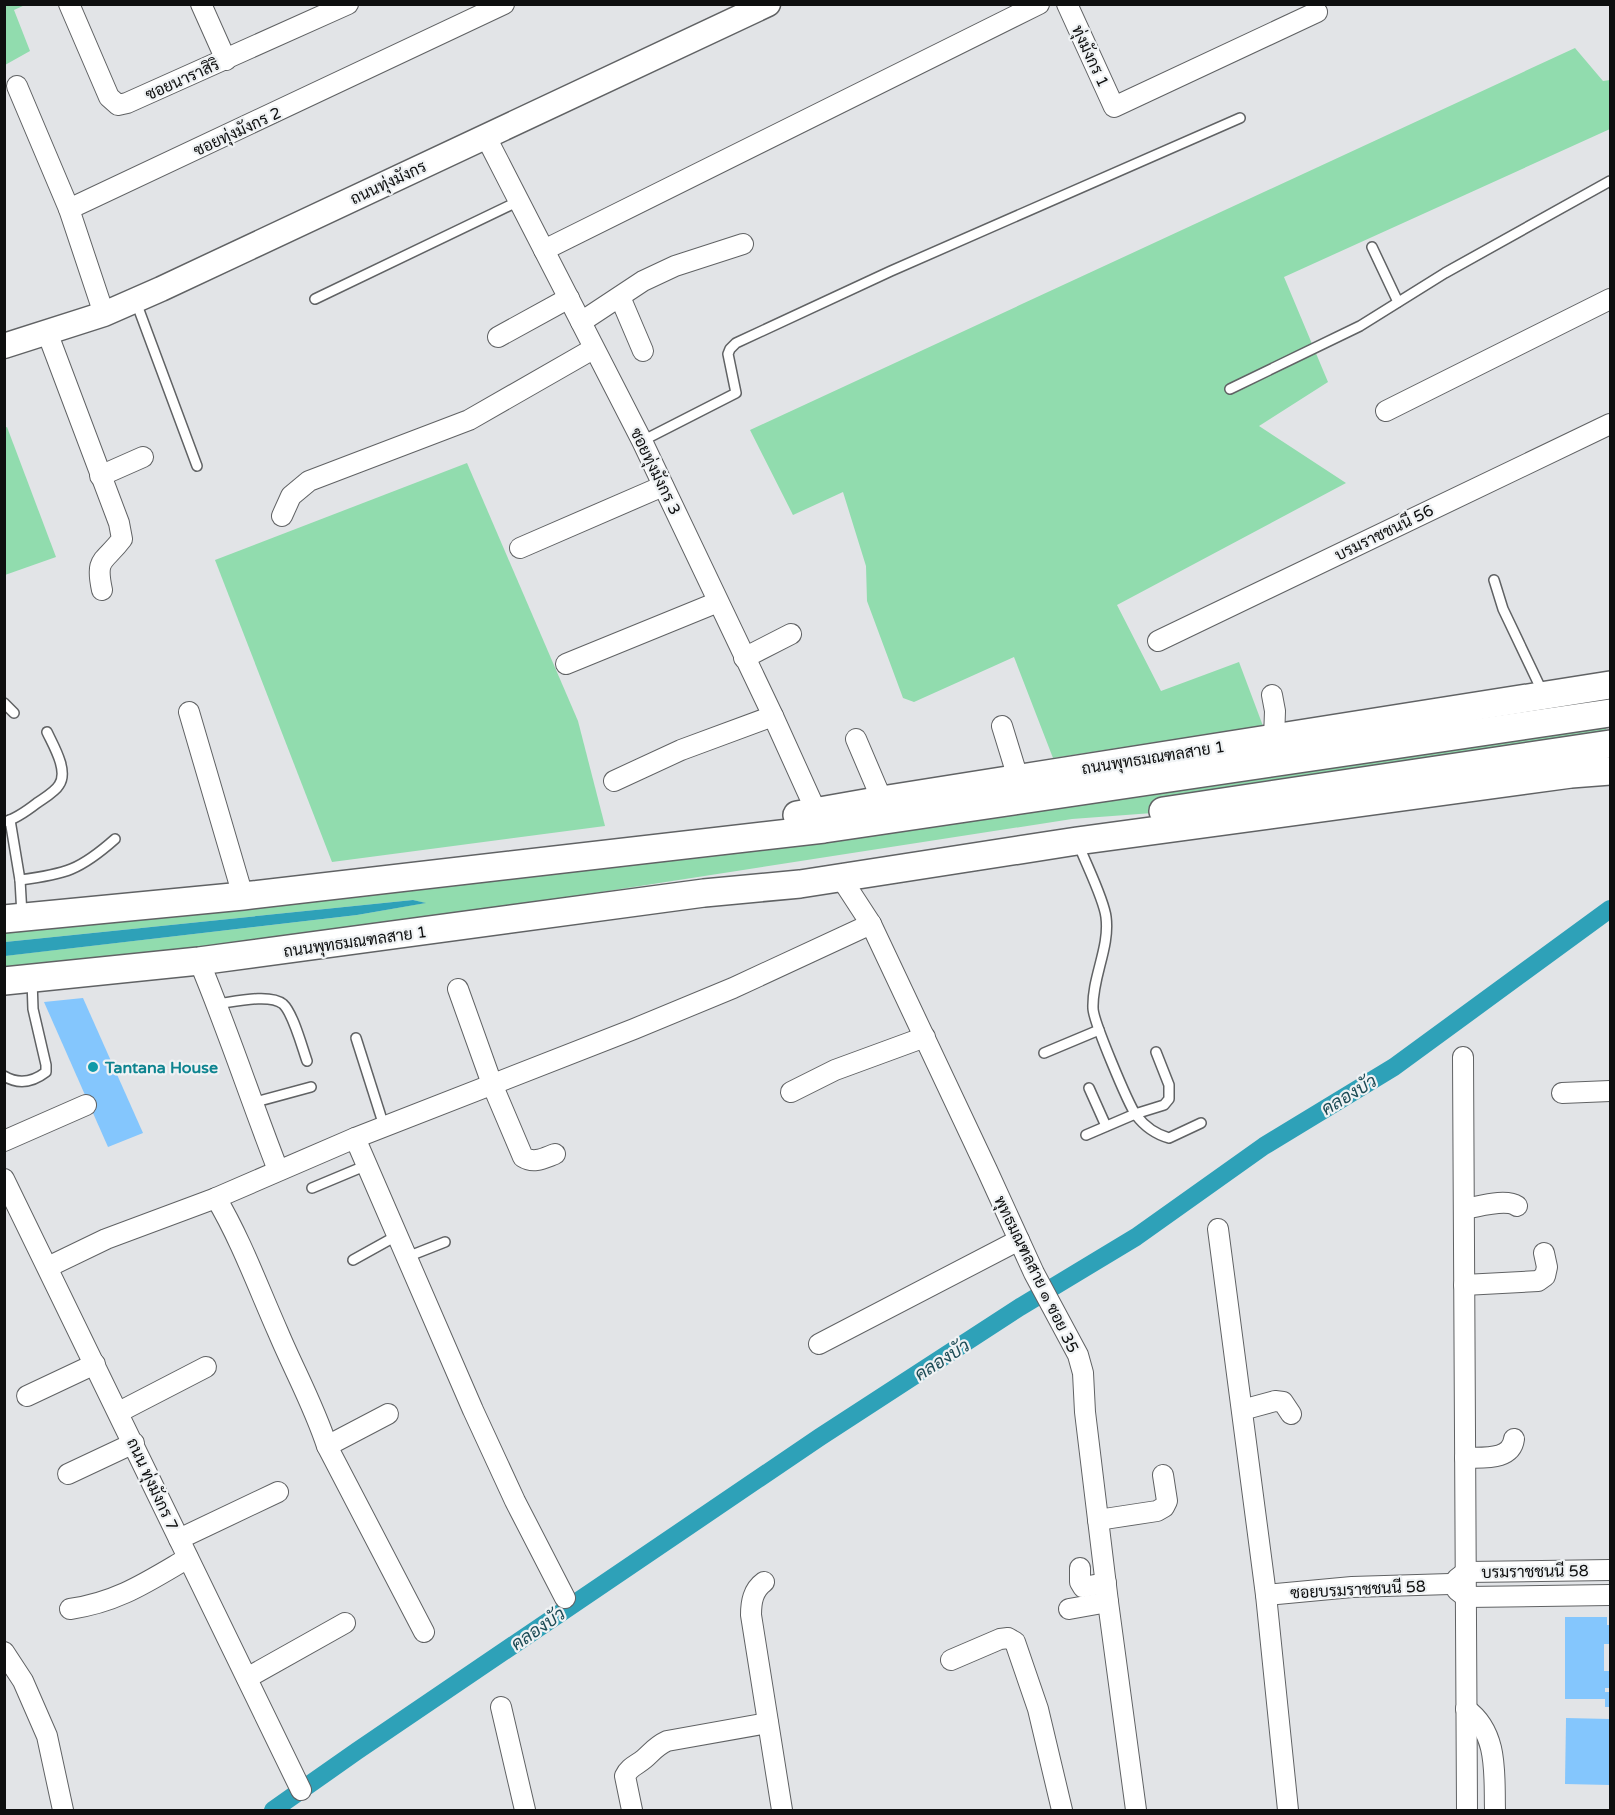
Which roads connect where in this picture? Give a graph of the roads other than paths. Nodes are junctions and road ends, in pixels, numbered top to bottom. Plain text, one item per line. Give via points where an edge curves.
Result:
1 (69, 4) edge
2 (201, 4) edge
3 (504, 4) edge
4 (768, 4) edge
5 (1039, 4) edge
6 (1067, 4) edge
7 (338, 7) edge
8 (1317, 12) dead end
9 (226, 60) junction
10 (17, 86) dead end
11 (1240, 118) dead end
12 (486, 137) junction
13 (1611, 182) edge
14 (519, 201) junction
15 (69, 209) junction
16 (743, 244) dead end
17 (1372, 247) dead end
18 (544, 250) junction
19 (620, 297) junction
20 (569, 298) junction
21 (315, 299) dead end
22 (1611, 299) edge
23 (135, 300) junction
24 (1398, 302) junction
25 (104, 314) junction
26 (582, 322) junction
27 (47, 332) junction
28 (498, 337) dead end
29 (4, 346) edge
30 (594, 349) junction
31 (643, 351) dead end
32 (1230, 389) dead end
33 (1386, 411) dead end
34 (1611, 424) edge
35 (642, 441) junction
36 (143, 457) dead end
37 (197, 466) dead end
38 (100, 476) junction
39 (663, 486) junction
40 (282, 516) dead end
41 (520, 548) dead end
42 (1494, 580) dead end
43 (102, 590) dead end
44 (718, 602) junction
45 (791, 634) dead end
46 (1158, 641) dead end
47 (744, 658) junction
48 (566, 664) dead end
49 (1611, 685) edge
50 (1553, 694) junction
51 (1272, 695) dead end
52 (4, 703) edge
53 (1611, 704) edge
54 (189, 712) dead end
55 (14, 713) dead end
56 (1611, 713) edge
57 (773, 716) junction
58 (1002, 726) dead end
59 (47, 732) dead end
60 (856, 739) dead end
61 (1274, 739) junction
62 (1611, 744) edge
63 (1611, 751) edge
64 (1611, 771) edge
65 (1571, 774) junction
66 (1018, 778) junction
67 (614, 781) dead end
68 (882, 800) junction
69 (816, 811) junction
70 (7, 821) edge
71 (1081, 832) junction
72 (115, 839) dead end
73 (698, 842) junction
74 (841, 878) junction
75 (20, 880) junction
76 (704, 892) junction
77 (243, 896) junction
78 (13, 918) edge
79 (871, 924) junction
80 (199, 961) junction
81 (32, 978) junction
82 (4, 981) edge
83 (458, 988) dead end
84 (217, 1004) junction
85 (1099, 1030) junction
86 (925, 1037) junction
87 (356, 1038) dead end
88 (1156, 1052) dead end
89 (1044, 1053) dead end
90 (1463, 1057) dead end
91 (307, 1061) dead end
92 (4, 1076) edge
93 (492, 1084) junction
94 (311, 1087) dead end
95 (1089, 1088) dead end
96 (1611, 1091) edge
97 (791, 1092) dead end
98 (1562, 1093) dead end
99 (252, 1103) junction
100 (86, 1104) dead end
101 (1135, 1114) junction
102 (1201, 1123) dead end
103 (384, 1126) junction
104 (1106, 1126) junction
105 (1086, 1135) dead end
106 (355, 1138) junction
107 (4, 1142) edge
108 (555, 1154) dead end
109 (367, 1165) junction
110 (278, 1170) junction
111 (4, 1179) edge
112 (312, 1188) dead end
113 (216, 1198) junction
114 (1517, 1206) dead end
115 (1464, 1209) junction
116 (1218, 1229) dead end
117 (398, 1235) junction
118 (1019, 1240) junction
119 (445, 1242) dead end
120 (1544, 1253) dead end
121 (407, 1257) junction
122 (353, 1260) dead end
123 (48, 1267) junction
124 (1464, 1285) junction
125 (819, 1344) dead end
126 (95, 1364) junction
127 (206, 1366) dead end
128 (27, 1396) dead end
129 (1242, 1410) junction
130 (119, 1412) junction
131 (388, 1414) dead end
132 (1291, 1414) dead end
133 (1514, 1438) dead end
134 (134, 1443) junction
135 (327, 1446) junction
136 (1465, 1458) junction
137 (68, 1474) dead end
138 (1163, 1475) dead end
139 (278, 1492) dead end
140 (1098, 1520) junction
141 (179, 1539) junction
142 (188, 1558) junction
143 (1080, 1568) dead end
144 (1611, 1570) edge
145 (1466, 1572) junction
146 (764, 1582) dead end
147 (1450, 1584) junction
148 (1107, 1593) junction
149 (1266, 1594) junction
150 (1611, 1595) edge
151 (1466, 1597) junction
152 (565, 1598) dead end
153 (70, 1609) dead end
154 (1069, 1609) dead end
155 (345, 1623) dead end
156 (424, 1632) dead end
157 (4, 1652) edge
158 (951, 1660) dead end
159 (247, 1678) junction
160 (501, 1707) dead end
161 (1466, 1709) junction
162 (768, 1723) junction
163 (301, 1790) dead end
164 (63, 1810) edge
165 (525, 1810) edge
166 (632, 1810) edge
167 (782, 1810) edge
168 (1062, 1810) edge
169 (1136, 1810) edge
170 (1288, 1810) edge
171 (1467, 1810) edge
172 (1495, 1810) edge

1 - 9 street, ซอยนาราสิริ via 109,97 118,105
2 - 9 street
3 - 15 street, ซอยทุ่งมังกร 2
4 - 12 street, ถนนทุ่งมังกร
5 - 18 street
6 - 8 street, ทุ่งมังกร 1 via 1114,107
7 - 9 street, ซอยนาราสิริ
10 - 15 street
11 - 35 lane via 736,343 728,354 736,393
12 - 14 street, ซอยทุ่งมังกร 3
12 - 23 street, ถนนทุ่งมังกร
13 - 24 lane
14 - 18 street, ซอยทุ่งมังกร 3
14 - 21 lane
15 - 25 street
16 - 19 street via 662,272
17 - 24 lane
18 - 20 street, ซอยทุ่งมังกร 3
19 - 26 street
19 - 31 street
20 - 26 street, ซอยทุ่งมังกร 3
20 - 28 street
22 - 33 street
23 - 25 street, ถนนทุ่งมังกร
23 - 37 lane
24 - 32 lane via 1360,326
25 - 27 street, ถนนทุ่งมังกร
26 - 30 street, ซอยทุ่งมังกร 3
27 - 29 street, ถนนทุ่งมังกร
27 - 38 street
30 - 35 street, ซอยทุ่งมังกร 3
30 - 40 street via 469,420 309,481 291,496
34 - 46 street, บรมราชชนนี 56
35 - 39 street, ซอยทุ่งมังกร 3
36 - 38 street
38 - 43 street via 122,539 100,564
39 - 41 street
39 - 44 street, ซอยทุ่งมังกร 3
42 - 50 lane via 1503,609
44 - 47 street, ซอยทุ่งมังกร 3
44 - 48 street
45 - 47 street
47 - 57 street, ซอยทุ่งมังกร 3
49 - 50 main road, ถนนพุทธมณฑลสาย 1
50 - 53 main road via 1588,691 1605,696
50 - 61 main road, ถนนพุทธมณฑลสาย 1
51 - 61 street
52 - 55 lane
54 - 77 street
56 - 73 main road, ถนนพุทธมณฑลสาย 1 via 824,829
57 - 67 street via 681,750
57 - 69 street, ซอยทุ่งมังกร 3
58 - 66 street
59 - 70 lane via 62,769 59,786
60 - 68 street
61 - 66 main road, ถนนพุทธมณฑลสาย 1
62 - 71 main road, ถนนพุทธมณฑลสาย 1
63 - 65 main road
64 - 65 main road, ถนนพุทธมณฑลสาย 1
65 - 71 main road, ถนนพุทธมณฑลสาย 1
66 - 68 main road, ถนนพุทธมณฑลสาย 1
68 - 69 main road, ถนนพุทธมณฑลสาย 1
69 - 73 main road, ถนนพุทธมณฑลสาย 1 via 757,823
70 - 75 lane
71 - 74 main road, ถนนพุทธมณฑลสาย 1
71 - 76 main road, ถนนพุทธมณฑลสาย 1 via 815,867
71 - 85 lane via 1106,915 1106,944 1093,1009
72 - 75 lane via 76,868
73 - 77 main road, ถนนพุทธมณฑลสาย 1
74 - 76 main road, ถนนพุทธมณฑลสาย 1
74 - 79 street, พุทธมณฑลสาย ๑ ซอย 35
75 - 78 lane
76 - 80 main road, ถนนพุทธมณฑลสาย 1
77 - 78 main road, ถนนพุทธมณฑลสาย 1
79 - 86 street, พุทธมณฑลสาย ๑ ซอย 35
79 - 93 street via 722,992
80 - 81 main road, ถนนพุทธมณฑลสาย 1
80 - 84 street
81 - 82 main road, ถนนพุทธมณฑลสาย 1
81 - 92 lane via 33,1009 46,1071 21,1082
83 - 93 street
84 - 91 lane via 261,999 284,1004
84 - 99 street
85 - 89 lane
85 - 101 lane
86 - 97 street via 835,1070
86 - 118 street, พุทธมณฑลสาย ๑ ซอย 35
87 - 103 lane
88 - 101 lane via 1169,1085 1169,1098 1164,1104
90 - 115 street
93 - 103 street
93 - 108 street via 523,1157 535,1161
94 - 99 lane
95 - 104 lane
96 - 98 street
99 - 110 street
100 - 107 street
101 - 102 lane via 1154,1134 1169,1138
101 - 104 lane
103 - 106 street
104 - 105 lane
106 - 109 street
106 - 110 street
109 - 112 lane
109 - 117 street
110 - 113 street
111 - 123 street, ถนน ทุ่งมังกร 7
113 - 123 street via 105,1239
113 - 135 street via 231,1223
114 - 115 street
115 - 124 street
116 - 129 street
117 - 121 street
117 - 122 lane
118 - 125 street
118 - 140 street, พุทธมณฑลสาย ๑ ซอย 35 via 1078,1355
119 - 121 lane
120 - 124 street via 1547,1267 1545,1276 1538,1281
121 - 152 street via 515,1501
123 - 126 street, ถนน ทุ่งมังกร 7
124 - 136 street
126 - 128 street
126 - 130 street, ถนน ทุ่งมังกร 7
127 - 130 street
129 - 132 street via 1275,1401 1283,1402
129 - 149 street
130 - 134 street, ถนน ทุ่งมังกร 7
131 - 135 street
133 - 136 street via 1508,1452
134 - 137 street
134 - 141 street, ถนน ทุ่งมังกร 7
135 - 156 street
136 - 145 street
138 - 140 street via 1167,1501 1164,1507
139 - 141 street
140 - 148 street, พุทธมณฑลสาย ๑ ซอย 35
141 - 142 street, ถนน ทุ่งมังกร 7
142 - 153 street via 116,1598
142 - 159 street, ถนน ทุ่งมังกร 7
143 - 148 street via 1083,1587
144 - 145 street, บรมราชชนนี 58
145 - 147 street, บรมราชชนนี 58
145 - 151 street
146 - 162 street via 754,1594 751,1615
147 - 149 street, ซอยบรมราชชนนี 58
147 - 151 street, บรมราชชนนี 58
148 - 154 street
148 - 169 street, พุทธมณฑลสาย ๑ ซอย 35
149 - 170 street
150 - 151 street, บรมราชชนนี 58
151 - 161 street
155 - 159 street
157 - 164 street via 44,1725
158 - 168 street via 1000,1638 1015,1642 1038,1709
159 - 163 street, ถนน ทุ่งมังกร 7
160 - 165 street
161 - 171 street
161 - 172 street via 1486,1732 1493,1754
162 - 166 street via 655,1746 625,1776
162 - 167 street

